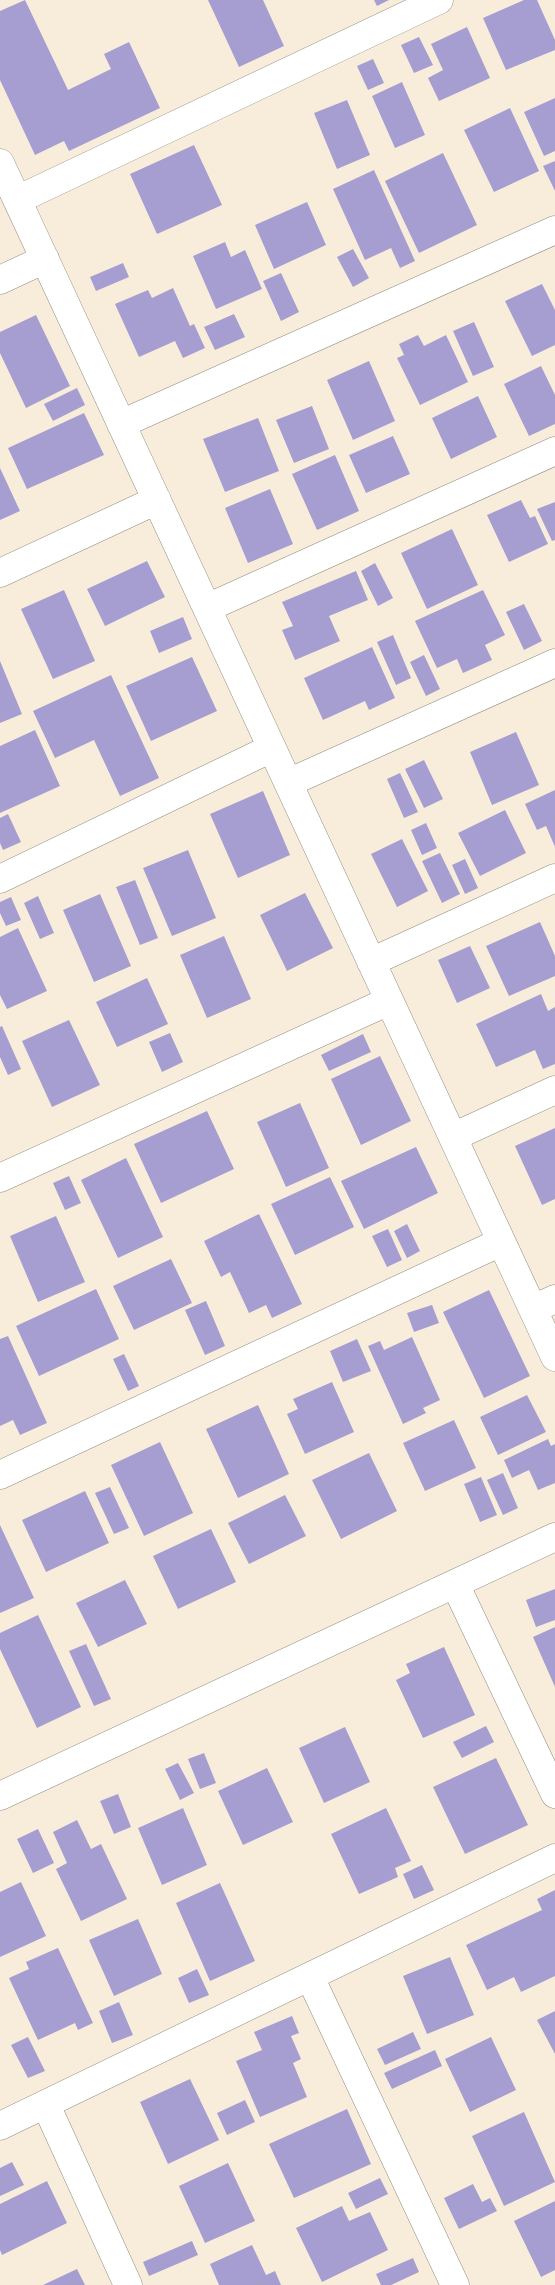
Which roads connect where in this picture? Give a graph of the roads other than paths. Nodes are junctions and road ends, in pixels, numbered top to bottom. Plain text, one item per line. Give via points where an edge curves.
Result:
1 (439, 0) edge
2 (0, 163) edge
3 (17, 200) junction
4 (555, 230) edge
5 (45, 259) junction
6 (0, 280) edge
7 (121, 424) junction
8 (555, 452) edge
9 (156, 500) junction
10 (0, 573) edge
11 (207, 608) junction
12 (555, 663) edge
13 (272, 748) junction
14 (288, 783) junction
15 (555, 878) edge
16 (0, 879) edge
17 (371, 962) junction
18 (389, 1001) junction
19 (555, 1090) edge
20 (452, 1137) junction
21 (0, 1178) edge
22 (501, 1242) junction
23 (544, 1304) edge
24 (555, 1358) edge
25 (0, 1475) edge
26 (555, 1537) edge
27 (455, 1584) junction
28 (555, 1794) edge
29 (0, 1796) edge
30 (555, 1858) edge
31 (310, 1977) junction
32 (46, 2105) junction
33 (0, 2126) edge
34 (128, 2285) edge
35 (455, 2285) edge

1 - 3 street
2 - 3 street
3 - 5 street
4 - 7 street
5 - 6 street
5 - 7 street
7 - 9 street
8 - 11 street
9 - 10 street
9 - 11 street
11 - 13 street
12 - 14 street
13 - 14 street
13 - 16 street
14 - 17 street
15 - 17 street
17 - 18 street
18 - 20 street
18 - 21 street
19 - 20 street
20 - 22 street
22 - 23 street
22 - 25 street
23 - 24 street
26 - 27 street
27 - 28 street
27 - 29 street
30 - 31 street
31 - 32 street
31 - 35 street
32 - 33 street
32 - 34 street

